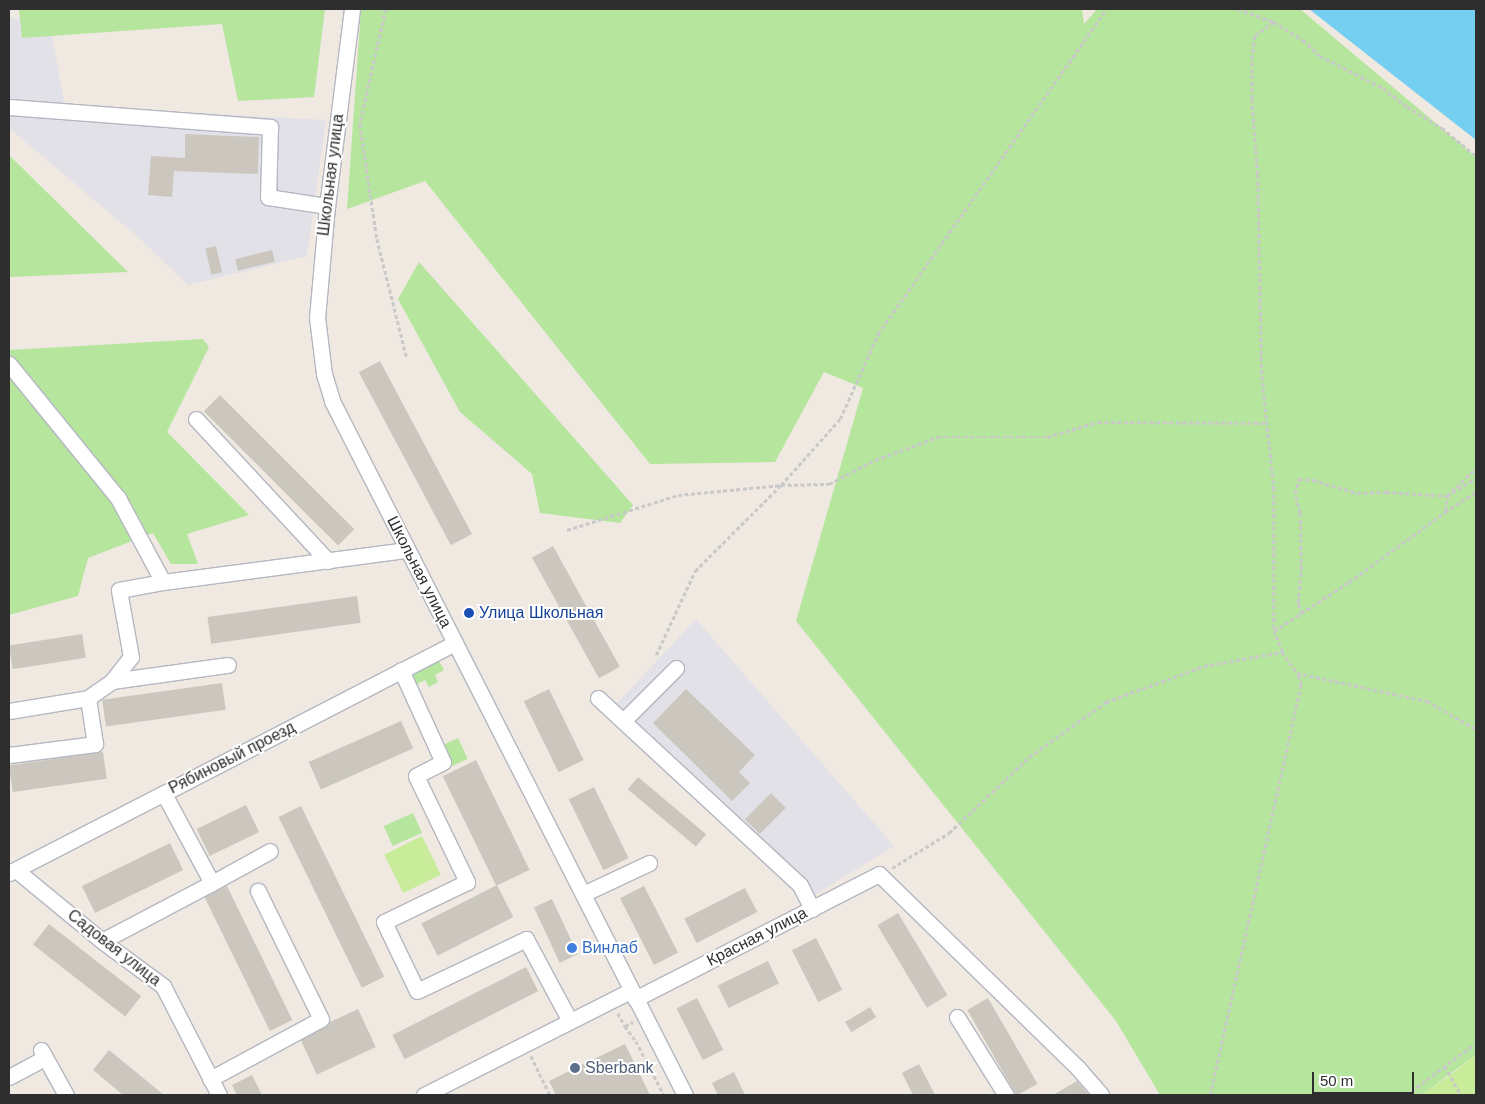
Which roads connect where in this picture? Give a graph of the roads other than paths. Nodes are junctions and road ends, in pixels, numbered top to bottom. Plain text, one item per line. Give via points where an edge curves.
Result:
1 (352, 9) edge
2 (10, 107) dead end
3 (327, 206) junction
4 (9, 364) edge
5 (196, 419) dead end
6 (407, 550) junction
7 (328, 561) junction
8 (164, 582) junction
9 (455, 644) junction
10 (228, 665) dead end
11 (676, 668) dead end
12 (401, 670) junction
13 (112, 681) junction
14 (88, 698) junction
15 (598, 698) dead end
16 (9, 711) edge
17 (622, 721) junction
18 (9, 756) edge
19 (164, 794) junction
20 (270, 851) dead end
21 (649, 863) dead end
22 (13, 872) edge
23 (212, 883) junction
24 (258, 891) dead end
25 (583, 894) junction
26 (812, 908) junction
27 (102, 941) junction
28 (633, 995) junction
29 (957, 1017) dead end
30 (570, 1020) junction
31 (9, 1077) edge
32 (210, 1079) junction
33 (66, 1095) edge
34 (219, 1095) edge
35 (424, 1095) edge
36 (685, 1095) edge
37 (1006, 1095) edge
38 (1101, 1095) edge

1 - 3 street, Школьная улица
2 - 3 street via 270,127 268,197
3 - 6 street, Школьная улица via 317,318 324,374 332,401
4 - 8 street via 118,498
5 - 7 street
6 - 7 street
6 - 9 street, Школьная улица
7 - 8 street
8 - 13 street via 119,590 131,656
9 - 12 street, Рябиновый проезд
9 - 25 street, Школьная улица
10 - 13 street
11 - 17 street
12 - 19 street, Рябиновый проезд
12 - 30 street via 444,762 416,776 467,882 384,922 417,991 526,939
13 - 14 street
14 - 16 street
14 - 18 street via 94,744
15 - 17 street
17 - 26 street via 800,885
19 - 22 street, Рябиновый проезд
19 - 23 street
20 - 23 street
21 - 25 street
22 - 27 street, Садовая улица
23 - 27 street
24 - 32 street via 320,1019
25 - 28 street, Школьная улица
26 - 28 street, Красная улица
26 - 38 street, Красная улица via 879,874 1077,1067
27 - 32 street, Садовая улица via 164,986
28 - 30 street, Красная улица
28 - 36 street, Школьная улица
29 - 37 street
30 - 35 street, Красная улица
31 - 33 street via 39,1056
32 - 34 street, Садовая улица

